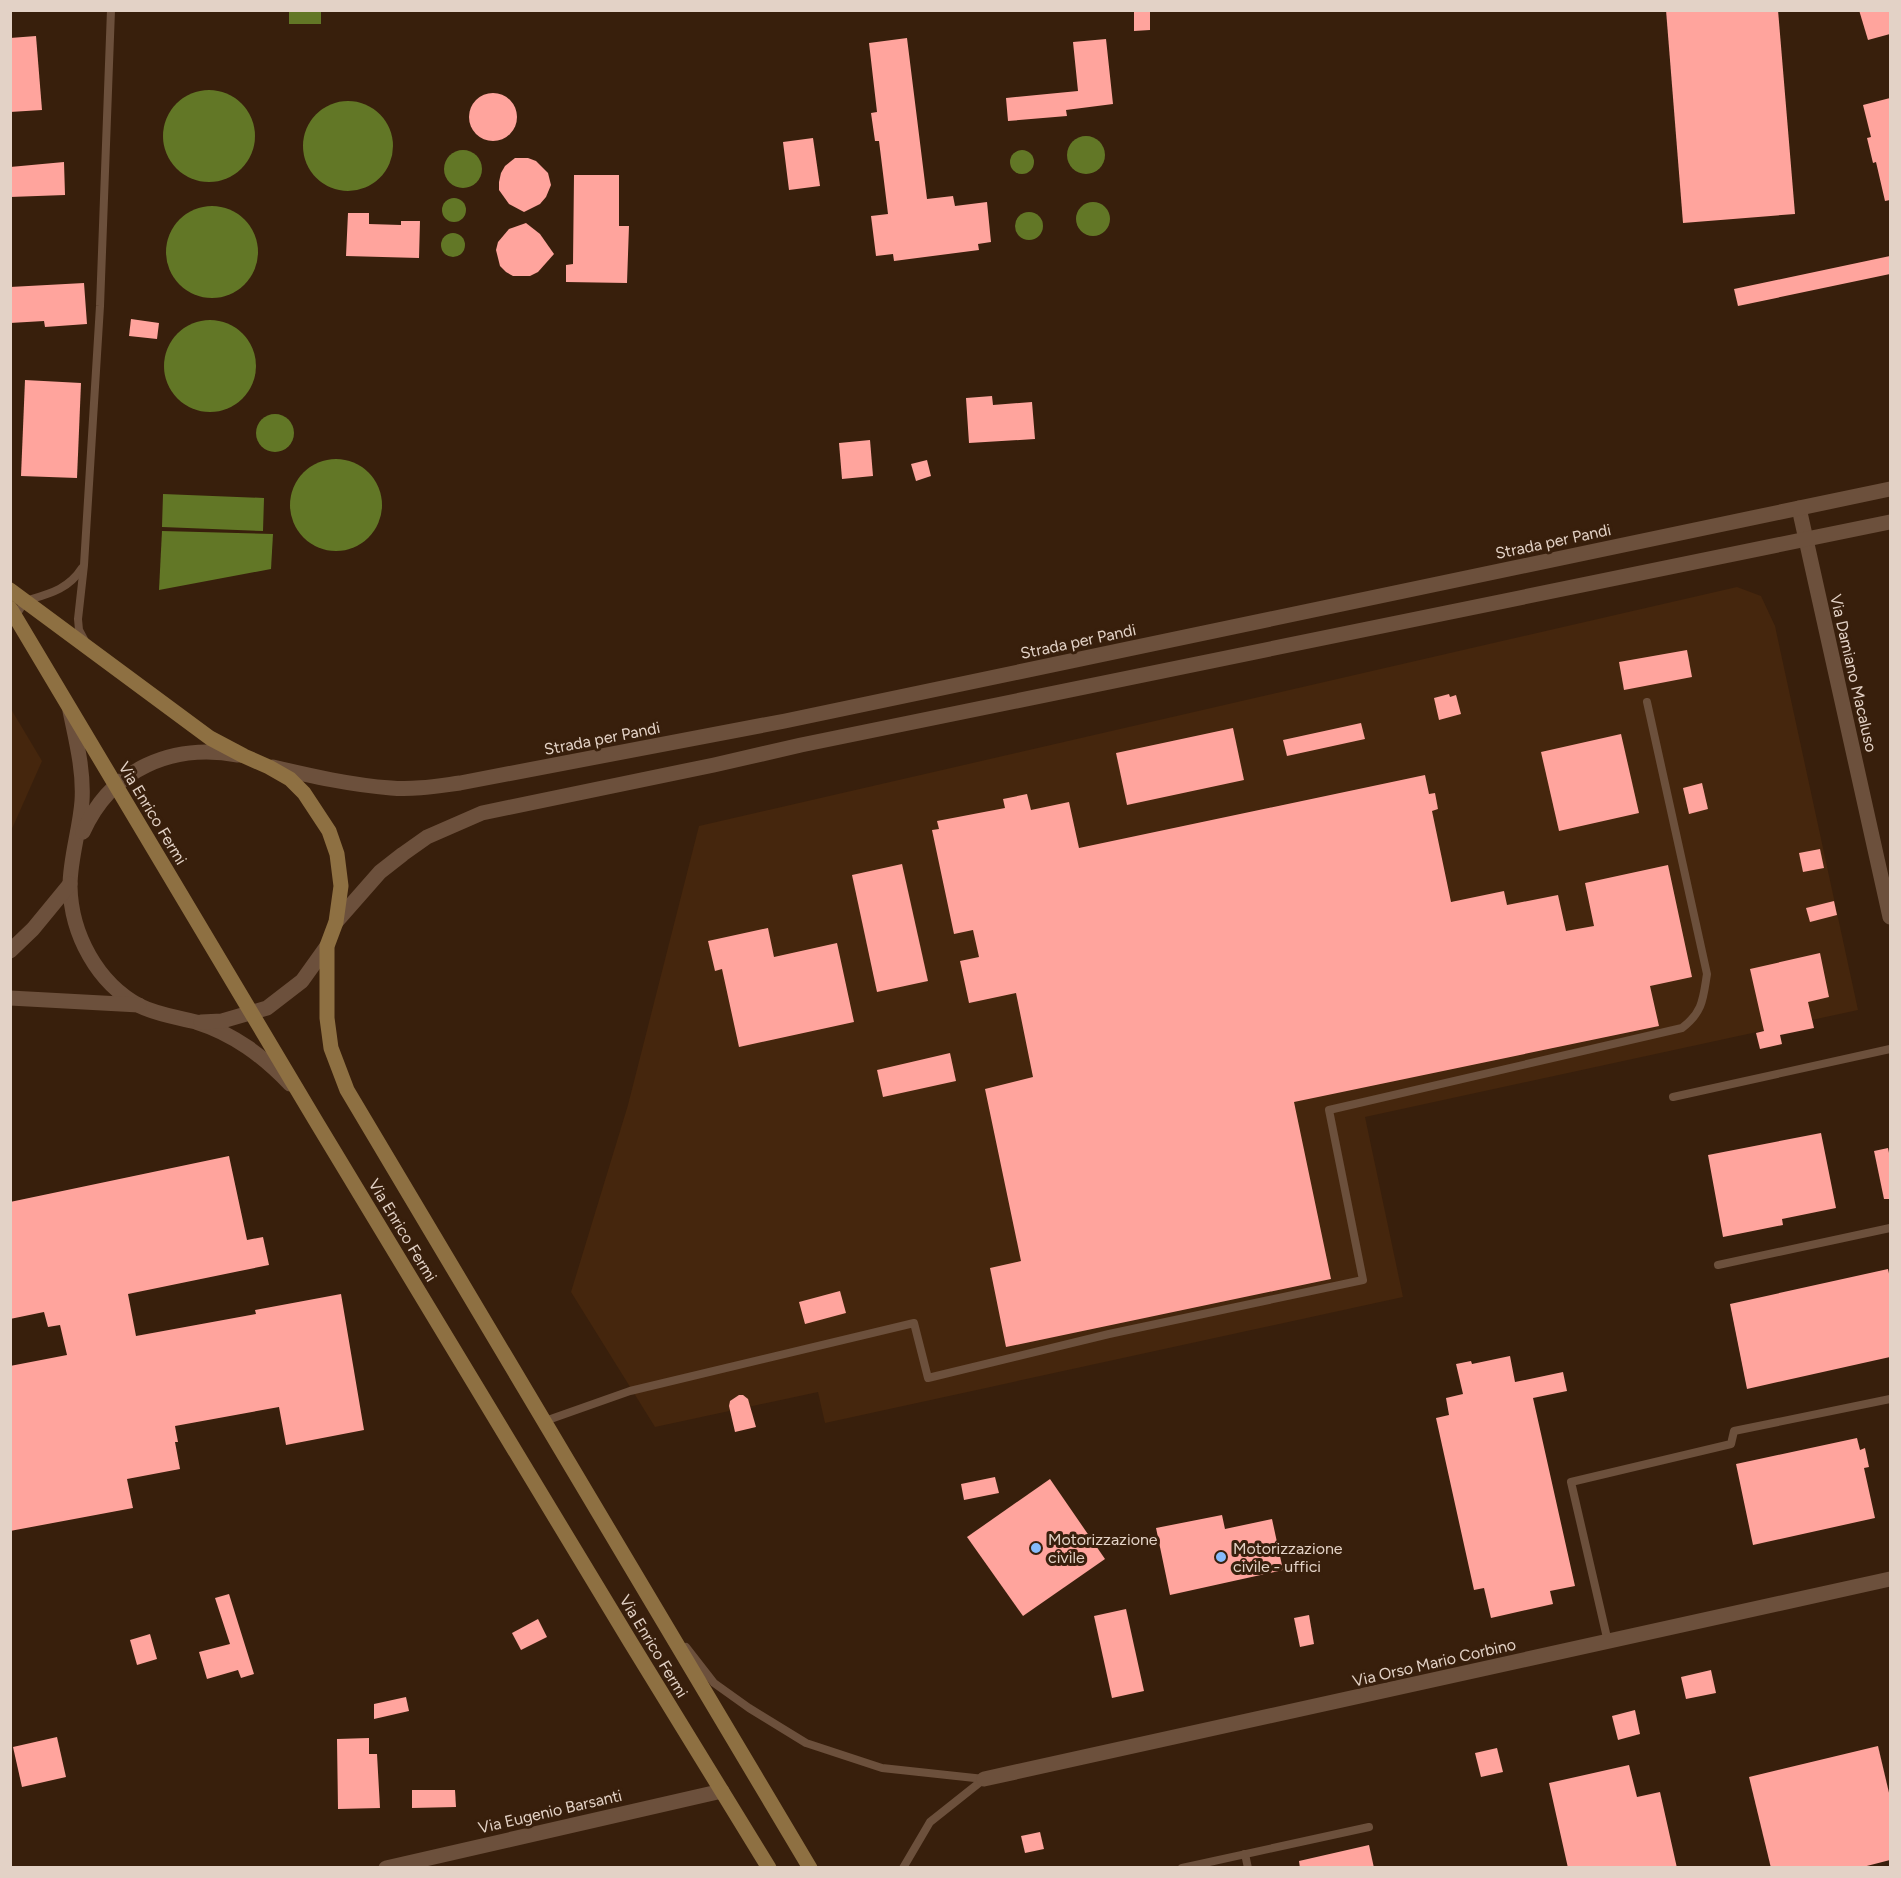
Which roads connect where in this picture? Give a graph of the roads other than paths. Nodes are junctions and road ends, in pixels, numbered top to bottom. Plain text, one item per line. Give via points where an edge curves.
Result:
1 (111, 10) edge
2 (1890, 489) edge
3 (1798, 508) junction
4 (1890, 522) edge
5 (1805, 539) junction
6 (84, 565) junction
7 (10, 590) edge
8 (25, 601) junction
9 (15, 615) edge
10 (89, 649) junction
11 (1647, 702) dead end
12 (68, 704) junction
13 (244, 756) junction
14 (269, 767) junction
15 (115, 785) junction
16 (76, 848) junction
17 (70, 884) junction
18 (1890, 917) edge
19 (336, 922) junction
20 (327, 946) junction
21 (10, 951) edge
22 (10, 998) edge
23 (139, 1005) junction
24 (252, 1014) junction
25 (195, 1022) junction
26 (1890, 1049) edge
27 (300, 1095) junction
28 (1673, 1097) dead end
29 (1890, 1228) edge
30 (1718, 1265) dead end
31 (1890, 1399) edge
32 (545, 1421) junction
33 (1890, 1579) edge
34 (664, 1620) junction
35 (1608, 1642) junction
36 (984, 1779) junction
37 (722, 1791) junction
38 (1369, 1827) dead end
39 (1245, 1854) junction
40 (386, 1868) edge
41 (769, 1868) edge
42 (810, 1868) edge
43 (903, 1868) edge
44 (1182, 1868) edge
45 (1248, 1868) edge

1 - 6 lane via 100,306
2 - 3 street, Strada per Pandi
3 - 5 street, Via Damiano Macaluso
3 - 14 street, Strada per Pandi via 785,721 460,783 392,788
4 - 5 street
5 - 18 street, Via Damiano Macaluso
5 - 19 street via 482,813 427,837 403,854 380,872
6 - 8 lane via 59,591
6 - 10 lane via 78,619
7 - 8 street
8 - 9 lane
8 - 10 street
9 - 12 street, Via Enrico Fermi
10 - 13 street via 210,738
11 - 32 lane via 1707,974 1695,1018 1682,1028 1329,1110 1363,1280 928,1378 914,1323 630,1391
12 - 15 street, Via Enrico Fermi
12 - 16 street via 82,776
13 - 14 street
13 - 15 street via 216,751 186,752 159,759
14 - 19 street via 304,793 329,831 341,886
15 - 16 street via 90,815
15 - 24 street, Via Enrico Fermi
16 - 17 street
17 - 21 street
17 - 23 street via 72,910 94,964 114,987
19 - 20 street
20 - 24 street via 302,981 267,1008
20 - 32 street, Via Enrico Fermi via 327,1018 338,1068 359,1113
22 - 23 street
23 - 25 street via 166,1017
24 - 25 street
24 - 27 street, Via Enrico Fermi
25 - 27 street via 248,1046
26 - 28 lane
27 - 37 street, Via Enrico Fermi
29 - 30 lane
31 - 35 lane via 1734,1431 1731,1444 1571,1482
32 - 34 street, Via Enrico Fermi
33 - 35 street, Via Orso Mario Corbino
34 - 36 lane via 714,1683 806,1743 882,1768
34 - 42 street, Via Enrico Fermi
35 - 36 street, Via Orso Mario Corbino
36 - 43 lane via 930,1822
37 - 40 street, Via Eugenio Barsanti
37 - 41 street, Via Enrico Fermi
38 - 39 lane
39 - 44 lane
39 - 45 lane

